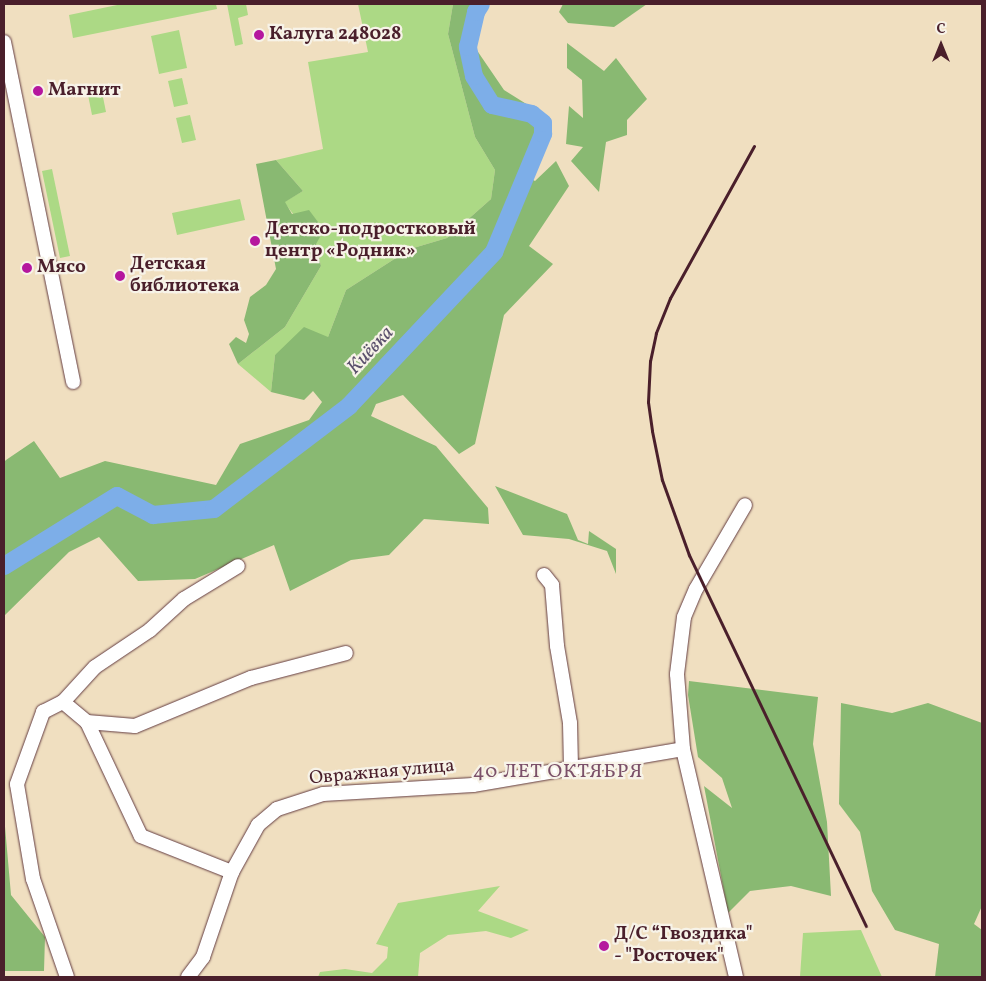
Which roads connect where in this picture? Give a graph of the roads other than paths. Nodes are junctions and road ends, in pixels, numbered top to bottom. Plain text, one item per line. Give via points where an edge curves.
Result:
1 (4, 42) edge
2 (73, 382) dead end
3 (745, 505) dead end
4 (238, 566) dead end
5 (544, 575) dead end
6 (346, 653) dead end
7 (63, 702) junction
8 (86, 722) junction
9 (683, 749) junction
10 (571, 768) junction
11 (232, 872) junction
12 (67, 977) edge
13 (188, 977) edge
14 (736, 977) edge

1 - 2 street
3 - 9 street via 696,589 684,617 677,674
4 - 7 street via 184,599 150,630 95,667
5 - 10 street via 552,585 557,646 570,724
6 - 8 street via 251,678 136,726
7 - 8 street
7 - 12 street via 43,712 17,784 33,879
8 - 11 street via 141,836
9 - 10 street, Овражная улица
9 - 14 street
10 - 11 street, Овражная улица via 472,785 333,793 300,800 277,809 258,825
11 - 13 street, Овражная улица via 203,957

